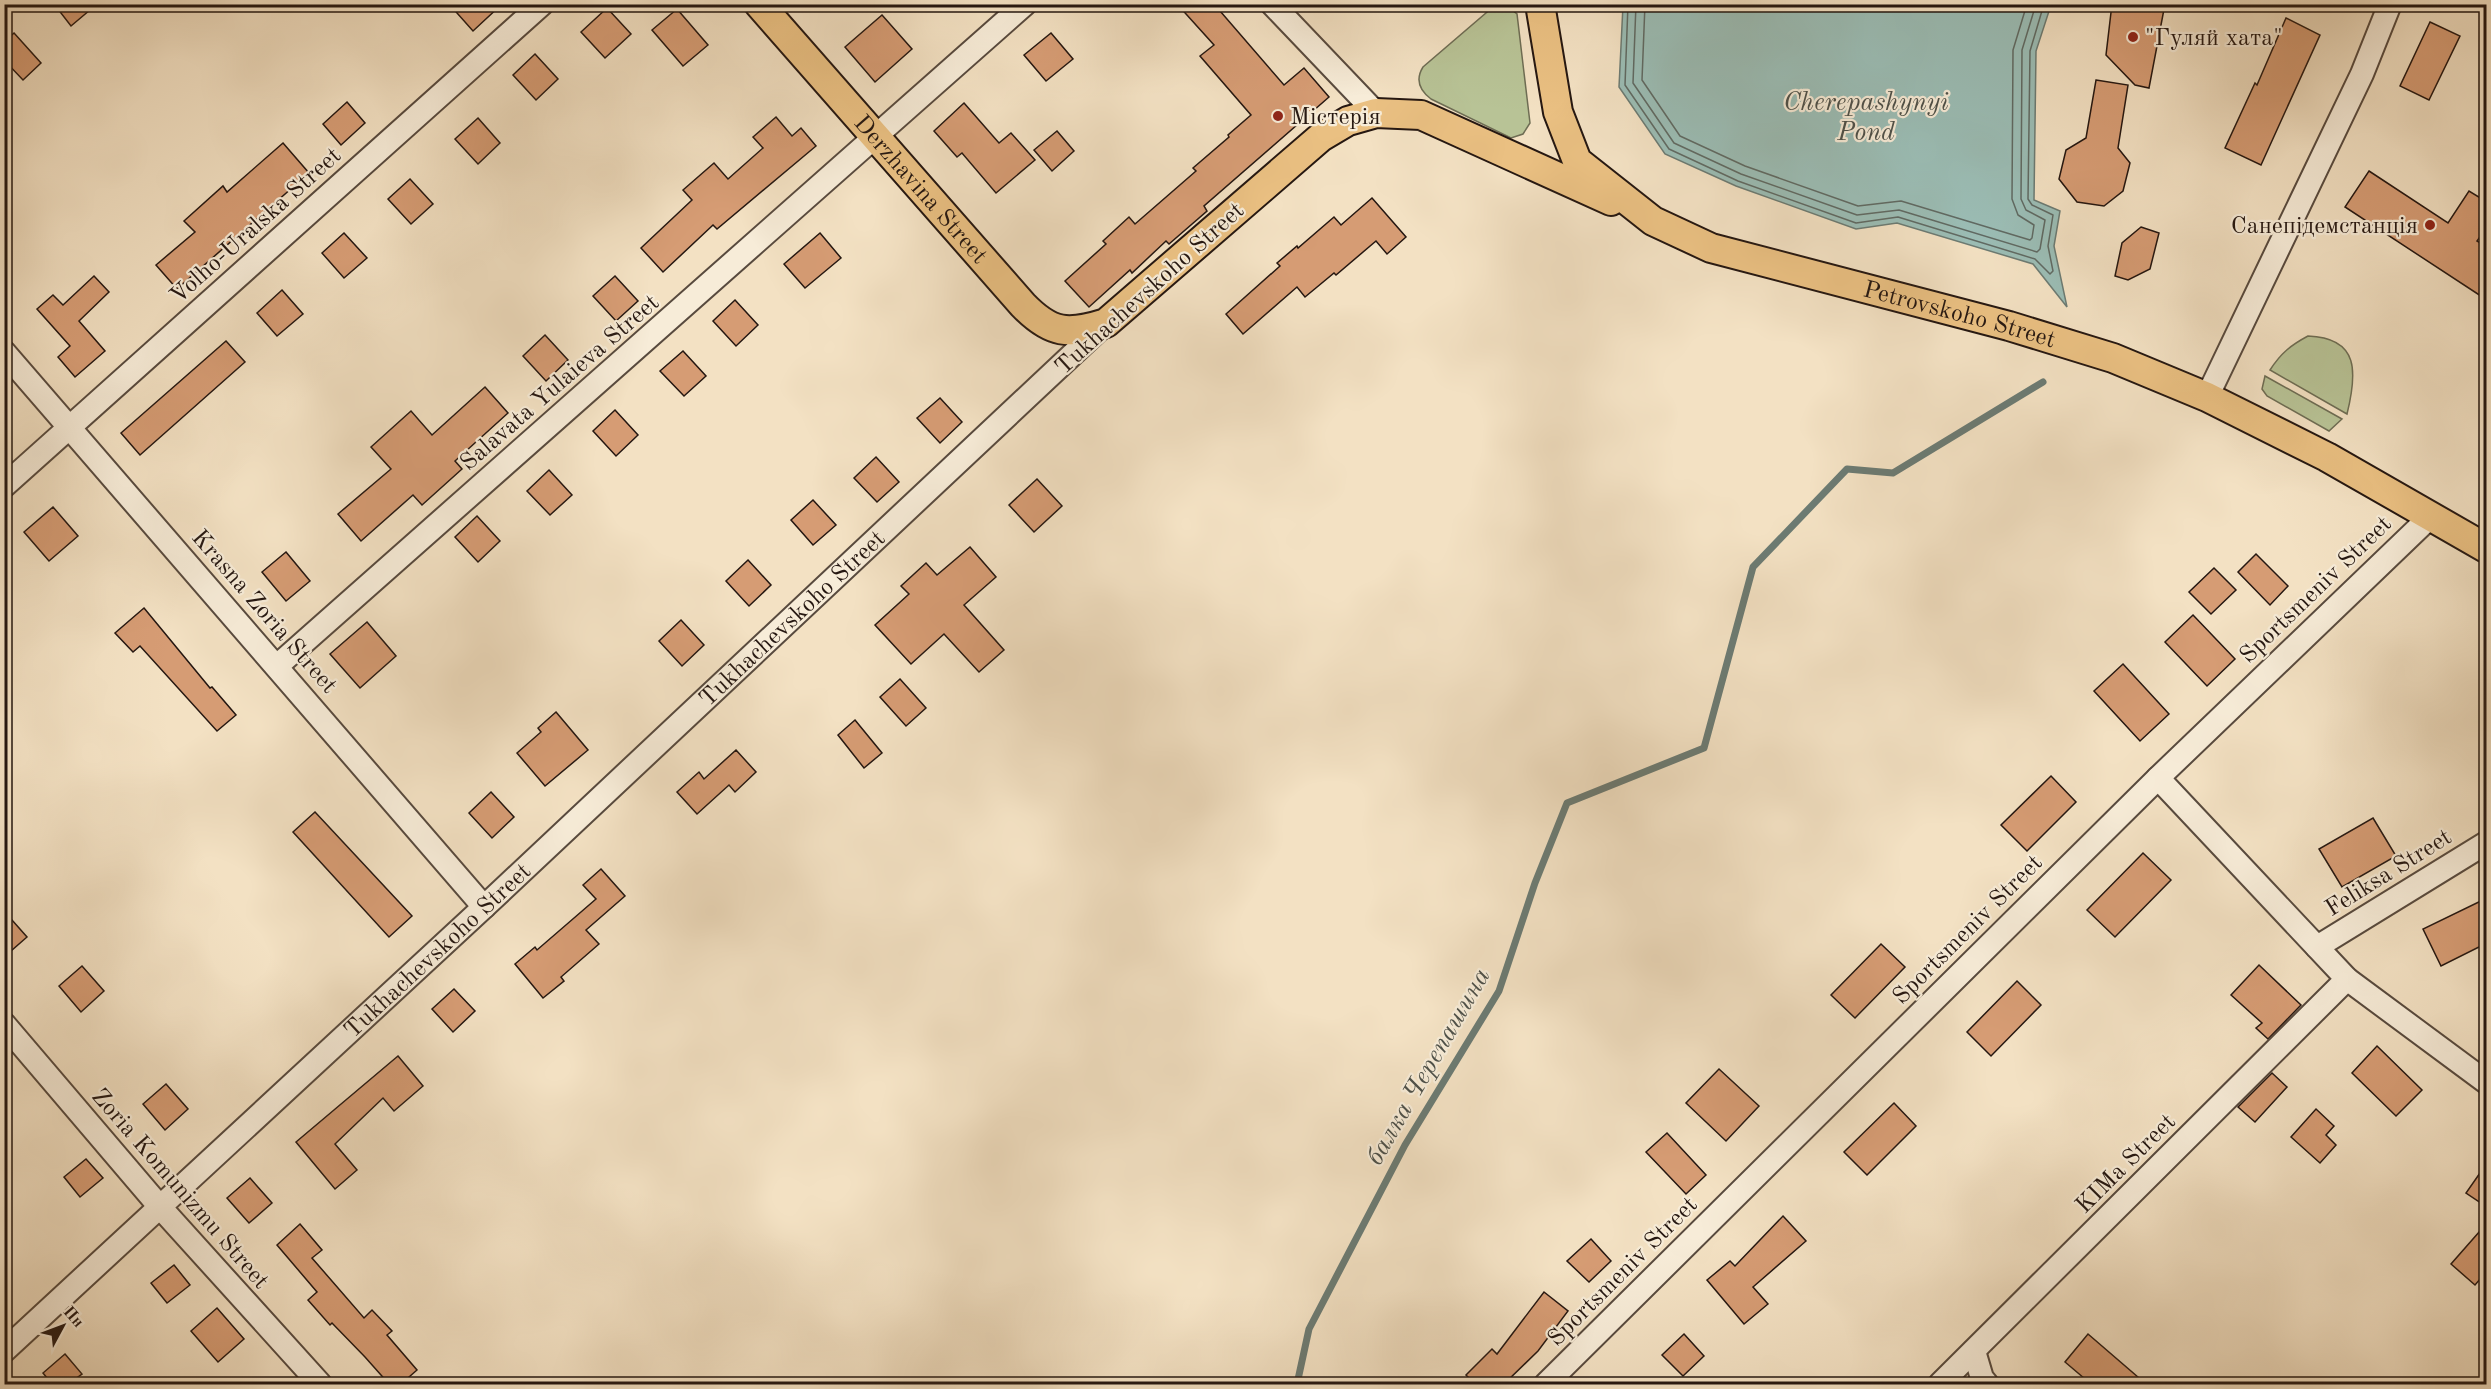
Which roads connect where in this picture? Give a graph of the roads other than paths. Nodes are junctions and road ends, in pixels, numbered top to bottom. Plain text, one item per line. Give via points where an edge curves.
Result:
1 (542, 4) edge
2 (759, 4) edge
3 (1025, 4) edge
4 (1272, 4) edge
5 (1540, 4) edge
6 (2390, 4) edge
7 (1376, 113) junction
8 (876, 139) junction
9 (1653, 221) junction
10 (1106, 323) junction
11 (4, 352) edge
12 (2207, 397) junction
13 (69, 427) junction
14 (4, 486) edge
15 (2431, 516) junction
16 (2486, 547) edge
17 (277, 666) junction
18 (2158, 778) junction
19 (2487, 843) edge
20 (484, 907) junction
21 (2317, 947) junction
22 (2347, 979) junction
23 (4, 1024) edge
24 (2487, 1082) edge
25 (160, 1207) junction
26 (4, 1351) edge
27 (1974, 1351) junction
28 (320, 1384) edge
29 (1546, 1384) edge
30 (1940, 1384) edge
31 (1987, 1384) edge

1 - 13 street, Volho-Uralska Street
2 - 8 main road, Derzhavina Street
3 - 8 street, Salavata Yulaieva Street
4 - 7 street
5 - 9 main road, Petrovskoho Street via 1558,112 1577,161
6 - 12 street via 2362,75
7 - 9 main road, Tukhachevskoho Street via 1422,116
7 - 10 main road, Tukhachevskoho Street via 1348,121 1320,137
8 - 10 main road, Derzhavina Street via 1040,322 1069,330
8 - 17 street, Salavata Yulaieva Street
9 - 12 main road, Petrovskoho Street via 1711,248 2009,326 2113,358
10 - 20 street, Tukhachevskoho Street
11 - 13 street, Krasna Zoria Street
12 - 15 main road, Petrovskoho Street via 2327,457
13 - 14 street, Volho-Uralska Street
13 - 17 street, Krasna Zoria Street
15 - 16 main road, Petrovskoho Street
15 - 18 street, Sportsmeniv Street
17 - 20 street, Krasna Zoria Street
18 - 21 street
18 - 29 street, Sportsmeniv Street
19 - 21 street, Feliksa Street
20 - 25 street, Tukhachevskoho Street
21 - 22 street
22 - 24 street
22 - 27 street, KIMa Street
23 - 25 street, Zoria Komunizmu Street
25 - 26 street, Tukhachevskoho Street
25 - 28 street, Zoria Komunizmu Street
27 - 30 street, KIMa Street
27 - 31 street

